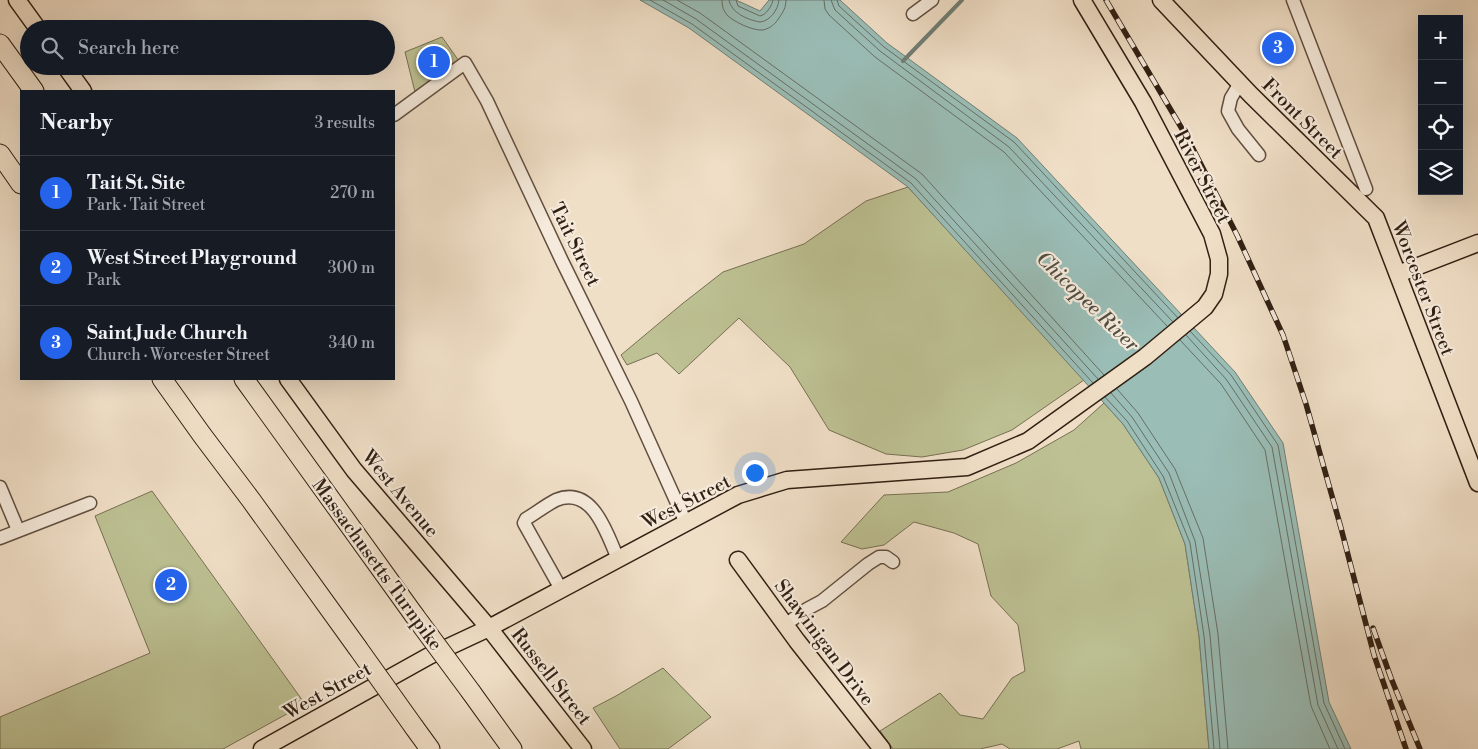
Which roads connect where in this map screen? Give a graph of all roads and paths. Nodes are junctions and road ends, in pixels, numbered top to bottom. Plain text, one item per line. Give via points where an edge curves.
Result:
1 (17, 0) edge
2 (932, 0) edge
3 (1082, 0) edge
4 (1162, 0) edge
5 (1293, 0) edge
6 (913, 14) dead end
7 (31, 20) edge
8 (0, 44) edge
9 (20, 72) edge
10 (22, 75) edge
11 (71, 75) edge
12 (1240, 83) junction
13 (33, 90) edge
14 (81, 90) edge
15 (395, 113) edge
16 (0, 154) edge
17 (1259, 155) dead end
18 (20, 183) edge
19 (1366, 189) dead end
20 (1376, 218) joint
21 (1478, 243) edge
22 (1398, 274) junction
23 (1144, 357) joint
24 (163, 380) edge
25 (245, 380) edge
26 (289, 380) edge
27 (1478, 483) edge
28 (0, 487) edge
29 (90, 504) dead end
30 (686, 523) junction
31 (18, 530) junction
32 (0, 538) edge
33 (618, 559) junction
34 (738, 560) dead end
35 (892, 562) dead end
36 (561, 589) junction
37 (785, 625) junction
38 (489, 628) junction
39 (262, 749) edge
40 (430, 749) edge
41 (512, 749) edge
42 (583, 749) edge
43 (882, 749) edge

1 - 7 main road
2 - 6 street
3 - 23 main road, River Street via 1143,102 1212,234 1219,259 1218,281 1210,300
4 - 12 main road, Front Street
5 - 19 street
8 - 9 highway
10 - 13 highway
11 - 14 main road
12 - 17 street via 1228,111
12 - 20 main road, Front Street
15 - 30 street, Tait Street via 465,63 488,101
16 - 18 highway
20 - 22 main road, Worcester Street
21 - 22 main road
22 - 27 main road, Worcester Street
23 - 30 main road, West Street via 1028,441 967,467 787,480 738,495
24 - 40 highway, bridge
25 - 41 highway, Massachusetts Turnpike, bridge
26 - 38 main road, West Avenue via 354,470
28 - 31 street
29 - 31 street
30 - 33 main road, West Street
31 - 32 street
33 - 36 main road, West Street
33 - 36 street via 602,523 589,504 576,499 555,501 524,523
34 - 37 main road, Shawinigan Drive
35 - 37 street via 886,557 879,558
36 - 38 main road, West Street
37 - 43 main road, Shawinigan Drive
38 - 39 main road, West Street via 429,656
38 - 42 main road, Russell Street

